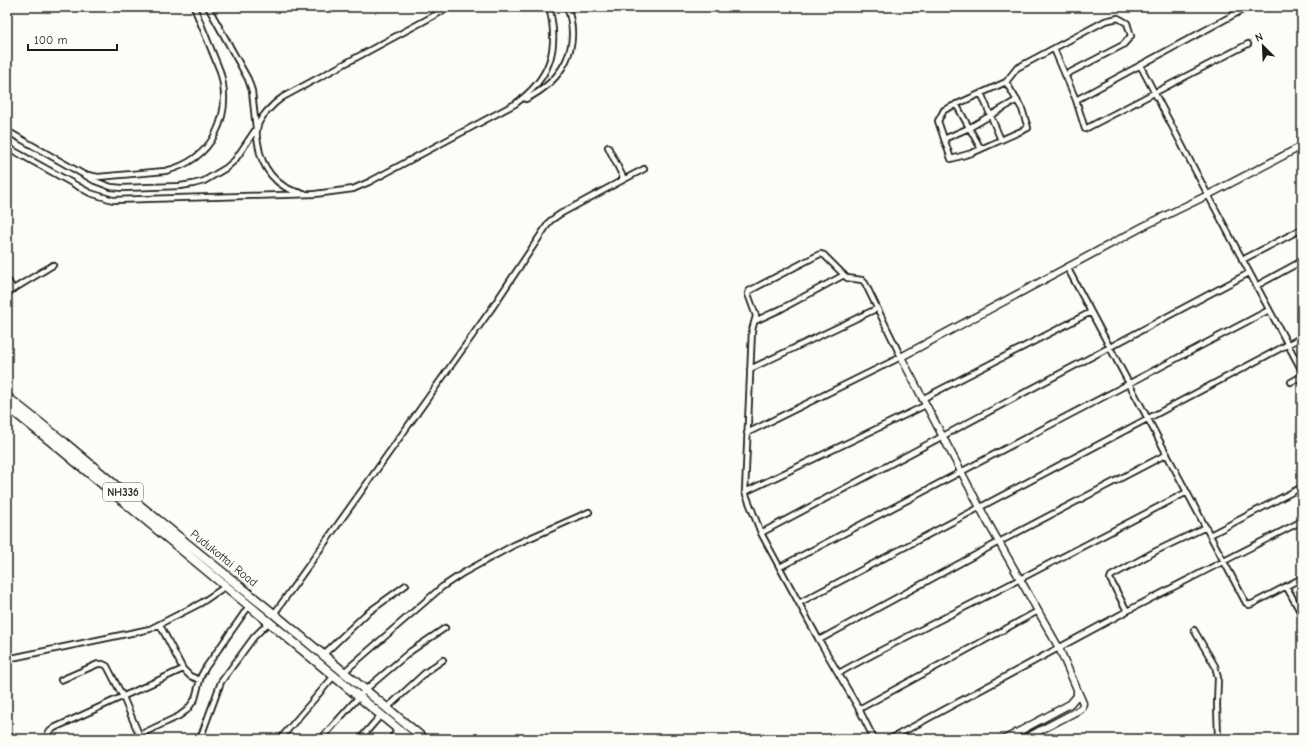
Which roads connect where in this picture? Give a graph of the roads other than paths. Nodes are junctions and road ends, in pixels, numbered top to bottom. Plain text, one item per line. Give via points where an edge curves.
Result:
1 (194, 7) edge
2 (208, 7) edge
3 (450, 7) edge
4 (550, 7) edge
5 (567, 7) edge
6 (1248, 7) edge
7 (1248, 44) dead end
8 (1054, 49) junction
9 (1140, 65) junction
10 (1065, 75) junction
11 (1006, 82) junction
12 (981, 93) junction
13 (1155, 94) junction
14 (1017, 100) junction
15 (1076, 100) junction
16 (515, 104) junction
17 (956, 104) junction
18 (991, 116) junction
19 (970, 128) junction
20 (256, 129) junction
21 (7, 131) edge
22 (944, 139) junction
23 (1001, 140) junction
24 (1302, 146) edge
25 (7, 147) edge
26 (608, 147) dead end
27 (981, 149) junction
28 (644, 169) dead end
29 (77, 171) junction
30 (621, 181) junction
31 (315, 194) junction
32 (1208, 195) junction
33 (1302, 229) edge
34 (1242, 260) junction
35 (1302, 261) edge
36 (53, 266) dead end
37 (1067, 267) junction
38 (1249, 273) junction
39 (844, 275) junction
40 (7, 279) edge
41 (1256, 286) junction
42 (13, 289) junction
43 (7, 293) edge
44 (876, 309) junction
45 (1269, 310) junction
46 (1091, 312) junction
47 (755, 321) junction
48 (1302, 337) edge
49 (1287, 345) junction
50 (1110, 347) junction
51 (900, 357) junction
52 (750, 369) junction
53 (1302, 371) edge
54 (1302, 376) edge
55 (1291, 382) dead end
56 (1129, 383) junction
57 (7, 397) edge
58 (922, 399) junction
59 (926, 405) junction
60 (7, 406) edge
61 (1148, 419) junction
62 (747, 433) junction
63 (942, 436) junction
64 (1167, 454) junction
65 (961, 472) junction
66 (1302, 487) edge
67 (745, 492) junction
68 (1187, 492) junction
69 (980, 508) junction
70 (589, 512) dead end
71 (1302, 521) edge
72 (1206, 526) junction
73 (761, 532) junction
74 (1210, 535) junction
75 (999, 542) junction
76 (1224, 561) junction
77 (780, 567) junction
78 (1302, 578) edge
79 (1020, 579) junction
80 (406, 585) dead end
81 (226, 586) junction
82 (1286, 586) junction
83 (800, 603) junction
84 (249, 606) junction
85 (1038, 611) junction
86 (1127, 611) junction
87 (274, 614) junction
88 (1302, 614) edge
89 (269, 622) junction
90 (160, 625) junction
91 (445, 628) dead end
92 (1194, 630) dead end
93 (819, 640) junction
94 (1059, 648) junction
95 (323, 655) junction
96 (7, 659) edge
97 (443, 660) dead end
98 (183, 669) junction
99 (344, 672) junction
100 (839, 674) junction
101 (334, 676) junction
102 (61, 680) dead end
103 (200, 680) junction
104 (1077, 688) junction
105 (365, 690) junction
106 (358, 696) junction
107 (123, 697) junction
108 (387, 708) junction
109 (859, 709) junction
110 (381, 715) junction
111 (398, 729) junction
112 (140, 737) edge
113 (49, 739) edge
114 (131, 739) edge
115 (200, 739) edge
116 (280, 739) edge
117 (321, 739) edge
118 (360, 739) edge
119 (391, 739) edge
120 (410, 739) edge
121 (424, 739) edge
122 (874, 739) edge
123 (890, 739) edge
124 (1005, 739) edge
125 (1024, 739) edge
126 (1218, 739) edge

1 - 29 street via 224,85 222,119 214,138 199,155 176,169 98,177
2 - 20 street via 248,79 252,91
3 - 20 street via 283,97 270,108
4 - 16 street via 553,20 552,55 538,83 528,95
5 - 16 street via 571,22 570,55 563,67 539,92
6 - 9 street
7 - 13 street
8 - 10 street
8 - 10 street via 1105,21 1118,18 1127,23 1131,36 1123,45
8 - 11 street via 1016,68
9 - 13 street
9 - 15 street
10 - 15 street
11 - 12 street
11 - 14 street
12 - 17 street
12 - 18 street
13 - 15 street via 1085,129
13 - 32 street
14 - 18 street
14 - 23 street via 1028,128
16 - 31 street via 361,186 345,191
17 - 19 street
17 - 22 street via 944,110 938,121
18 - 19 street
18 - 23 street
19 - 22 street
19 - 27 street
20 - 29 street via 235,160 226,168 204,181 192,184 111,187
20 - 31 street via 260,154 277,182 291,190
21 - 29 street
22 - 27 street via 951,159
23 - 27 street
24 - 32 street
25 - 31 street via 90,193 113,200
26 - 30 street via 623,177
28 - 30 street
30 - 87 street via 550,221 492,308
32 - 34 street
32 - 37 street
33 - 34 street
34 - 38 street
35 - 41 street
36 - 42 street
37 - 46 street
37 - 51 street
38 - 41 street
38 - 50 street
39 - 44 street via 847,278 862,280
39 - 47 street
39 - 47 street via 820,254 749,291
40 - 42 street
41 - 45 street
42 - 43 street
44 - 51 street
44 - 52 street
45 - 49 street
45 - 56 street
46 - 50 street
46 - 58 street
47 - 52 street via 752,330
48 - 49 street
49 - 53 street
49 - 61 street
50 - 56 street
50 - 63 street
51 - 58 street
51 - 62 street
52 - 62 street
54 - 55 street
56 - 61 street
56 - 65 street
57 - 87 highway, Pudukottai Road / NH336
58 - 59 street
59 - 63 street
59 - 67 street
60 - 81 highway, Pudukottai Road / NH336
61 - 64 street
61 - 69 street
62 - 67 street
63 - 65 street
63 - 73 street
64 - 68 street
64 - 75 street
65 - 69 street
65 - 77 street
66 - 74 street
67 - 73 street
68 - 72 street
68 - 79 street
69 - 75 street
69 - 83 street
70 - 99 street via 514,545 463,573 442,587
71 - 76 street
72 - 74 street
72 - 86 street via 1111,576 1110,579
73 - 77 street
74 - 76 street
75 - 79 street
75 - 93 street
76 - 82 street via 1249,605
76 - 86 street
77 - 83 street
78 - 82 street
79 - 85 street
79 - 100 street
80 - 95 street via 366,614
81 - 84 highway, Pudukottai Road / NH336
81 - 90 street
82 - 88 street
83 - 93 street
84 - 89 highway, Pudukottai Road / NH336
84 - 103 street via 206,667
85 - 94 street
85 - 109 street
86 - 94 street
87 - 95 highway, Pudukottai Road / NH336
89 - 101 highway, Pudukottai Road / NH336
89 - 115 street via 254,637 221,682
90 - 96 street
90 - 98 street
91 - 105 street via 411,651
92 - 126 street via 1215,666 1218,678
93 - 100 street
94 - 104 street
94 - 123 street
95 - 99 highway, Pudukottai Road / NH336
97 - 108 street
98 - 103 street via 190,676
98 - 107 street
99 - 105 highway, Pudukottai Road / NH336
100 - 109 street
101 - 106 highway, Pudukottai Road / NH336
101 - 116 street
102 - 107 street via 103,664 110,670
103 - 112 street via 195,699 188,710
104 - 124 street via 1077,696 1070,704
104 - 125 street via 1083,703 1082,708
105 - 106 street
105 - 108 highway, Pudukottai Road / NH336
106 - 110 highway, Pudukottai Road / NH336
106 - 117 street
107 - 112 street
107 - 113 street via 54,728 48,733
108 - 121 highway, Pudukottai Road / NH336
109 - 122 street
110 - 111 highway, Pudukottai Road / NH336
110 - 118 street
111 - 119 street
111 - 120 highway, Pudukottai Road / NH336
112 - 114 street

